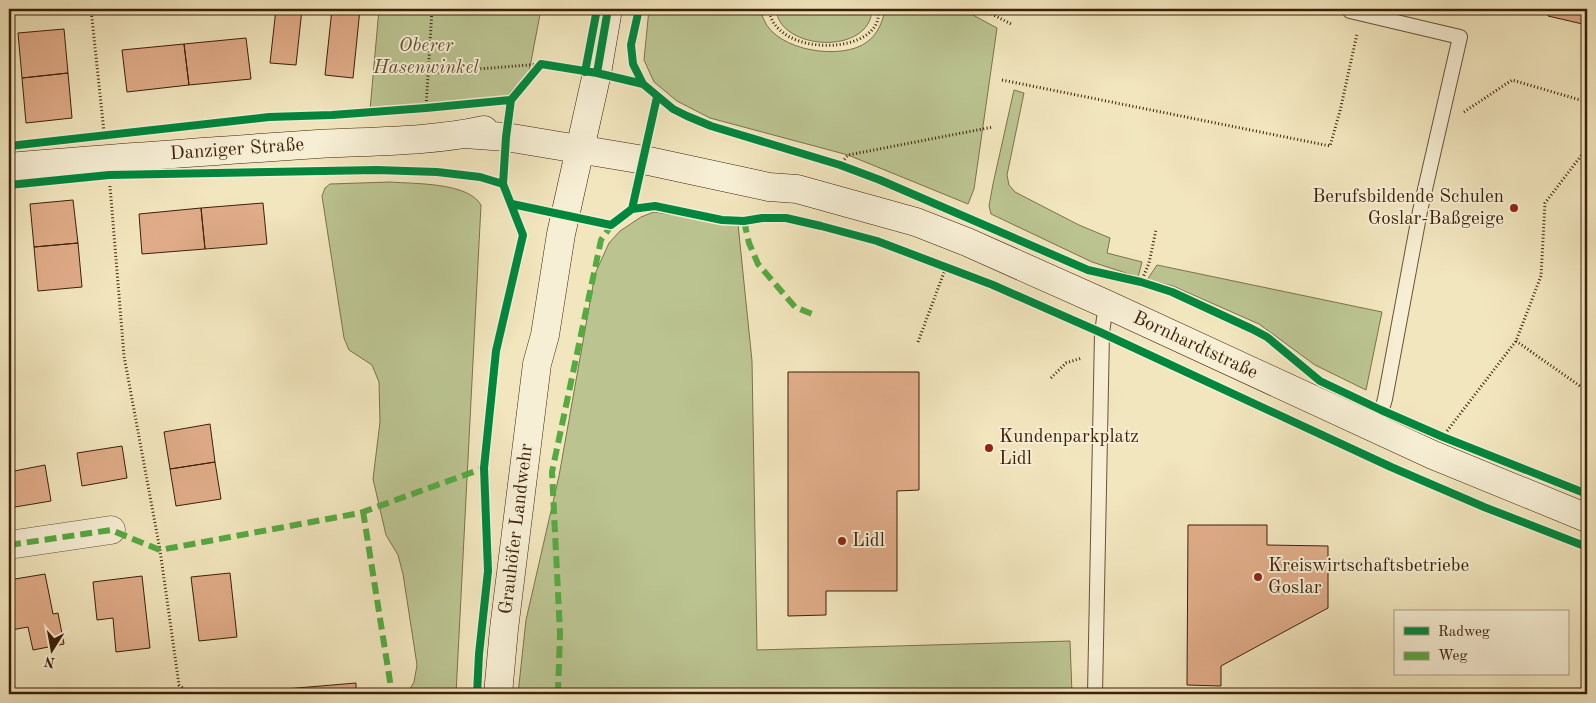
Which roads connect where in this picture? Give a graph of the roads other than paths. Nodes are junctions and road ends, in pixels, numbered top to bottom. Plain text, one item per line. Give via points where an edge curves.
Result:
1 (597, 9) edge
2 (608, 9) edge
3 (1356, 12) road end
4 (576, 144) junction
5 (9, 167) edge
6 (1106, 304) junction
7 (1376, 429) junction
8 (1587, 518) edge
9 (111, 530) dead end
10 (9, 545) edge
11 (498, 694) edge
12 (1095, 694) edge

1 - 4 street
2 - 4 street via 597,73
3 - 7 lane via 1460,37 1406,280 1385,399
4 - 5 street, Danziger Straße via 507,129 488,129 406,140
4 - 6 street, Bornhardtstraße via 769,187 797,189 916,222
4 - 11 street, Grauhöfer Landwehr via 545,335 537,364
6 - 7 street, Bornhardtstraße
6 - 12 lane via 1102,352
7 - 8 street, Bornhardtstraße
9 - 10 street

